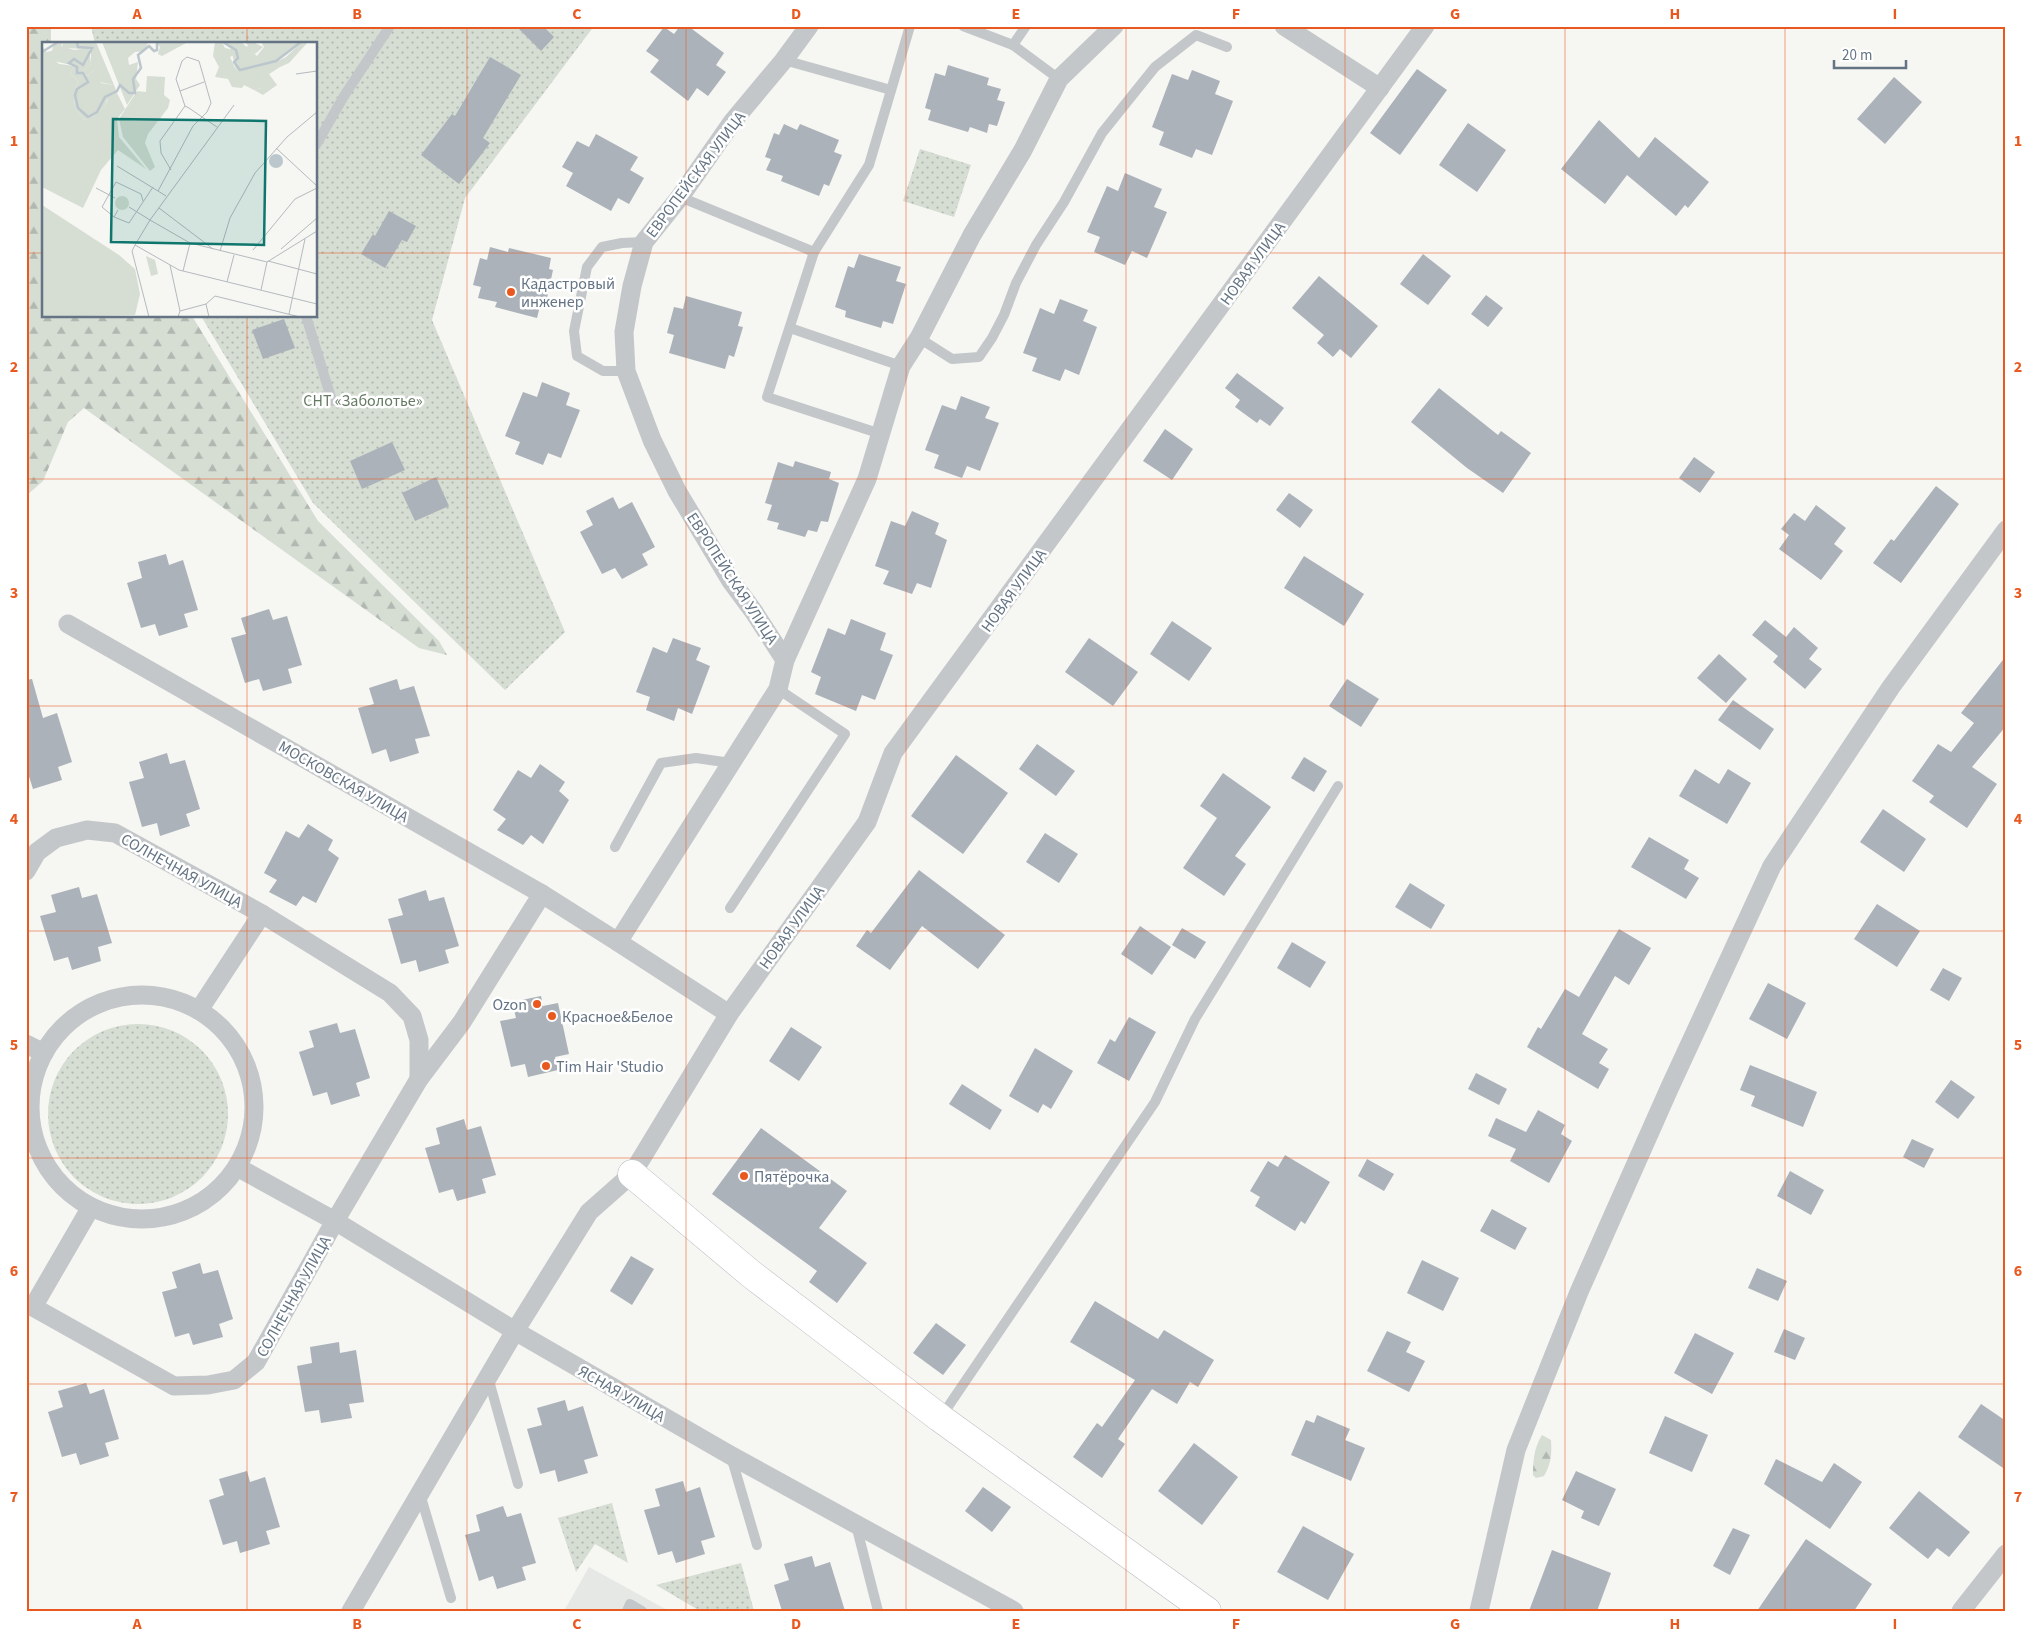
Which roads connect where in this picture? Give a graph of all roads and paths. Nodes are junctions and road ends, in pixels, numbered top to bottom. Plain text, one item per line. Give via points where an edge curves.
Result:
1 (390, 26) edge
2 (809, 26) edge
3 (910, 26) edge
4 (963, 26) edge
5 (1026, 26) edge
6 (1114, 26) edge
7 (1284, 26) edge
8 (1425, 26) edge
9 (1013, 45) junction
10 (1226, 47) dead end
11 (784, 60) junction
12 (1059, 79) junction
13 (1380, 88) junction
14 (891, 90) junction
15 (318, 142) edge
16 (680, 197) junction
17 (644, 242) junction
18 (814, 252) junction
19 (307, 318) edge
20 (790, 328) junction
21 (919, 338) junction
22 (901, 366) junction
23 (626, 371) junction
24 (332, 402) dead end
25 (881, 434) junction
26 (2006, 530) edge
27 (68, 624) dead end
28 (785, 660) junction
29 (778, 689) junction
30 (731, 763) junction
31 (1338, 786) dead end
32 (615, 847) dead end
33 (26, 871) edge
34 (542, 894) junction
35 (730, 908) dead end
36 (262, 914) junction
37 (618, 942) junction
38 (199, 1010) junction
39 (729, 1014) junction
40 (26, 1044) edge
41 (44, 1053) junction
42 (419, 1079) junction
43 (237, 1167) junction
44 (632, 1174) junction
45 (91, 1206) junction
46 (335, 1221) junction
47 (30, 1305) edge
48 (514, 1331) junction
49 (488, 1376) junction
50 (940, 1418) junction
51 (730, 1455) junction
52 (518, 1484) dead end
53 (420, 1493) junction
54 (856, 1524) junction
55 (757, 1545) dead end
56 (2006, 1554) edge
57 (451, 1598) dead end
58 (351, 1611) edge
59 (627, 1611) edge
60 (642, 1611) edge
61 (878, 1611) edge
62 (1014, 1611) edge
63 (1208, 1611) edge
64 (1479, 1611) edge
65 (1960, 1611) edge

1 - 15 lane
2 - 11 street, ЕВРОПЕЙСКАЯ УЛИЦА
3 - 14 lane
4 - 9 lane
5 - 9 lane
6 - 12 street, ЕВРОПЕЙСКАЯ УЛИЦА
7 - 13 street
8 - 13 street, НОВАЯ УЛИЦА
9 - 12 lane
10 - 21 lane via 1196,35 1155,67 1119,111 1102,133 1036,245 1004,315 979,357 952,359
11 - 14 lane
11 - 16 street, ЕВРОПЕЙСКАЯ УЛИЦА via 733,121
12 - 21 street, ЕВРОПЕЙСКАЯ УЛИЦА via 1024,150 972,235
13 - 39 street, НОВАЯ УЛИЦА via 893,753 867,822
14 - 18 lane via 869,165
16 - 17 street, ЕВРОПЕЙСКАЯ УЛИЦА
16 - 18 lane
17 - 23 street, ЕВРОПЕЙСКАЯ УЛИЦА via 624,332
17 - 23 lane via 602,247 587,267 574,331 577,356 603,371
18 - 20 lane
19 - 24 lane
20 - 22 lane
20 - 25 lane via 767,397
21 - 22 street, ЕВРОПЕЙСКАЯ УЛИЦА
22 - 25 street, ЕВРОПЕЙСКАЯ УЛИЦА
23 - 28 street, ЕВРОПЕЙСКАЯ УЛИЦА via 652,440 677,491 731,581
25 - 28 street, ЕВРОПЕЙСКАЯ УЛИЦА via 867,479
26 - 64 street via 1891,687 1772,866 1579,1292 1516,1450
27 - 34 street, МОСКОВСКАЯ УЛИЦА
28 - 29 street, ЕВРОПЕЙСКАЯ УЛИЦА
29 - 30 street, ЕВРОПЕЙСКАЯ УЛИЦА
29 - 35 lane via 845,734
30 - 32 lane via 696,758 661,764
30 - 37 street, ЕВРОПЕЙСКАЯ УЛИЦА
31 - 50 lane via 1195,1019 1155,1102
33 - 36 street, СОЛНЕЧНАЯ УЛИЦА via 37,852 56,838 87,830 114,834
34 - 37 street, МОСКОВСКАЯ УЛИЦА
34 - 42 street, СОЛНЕЧНАЯ УЛИЦА via 462,1022
36 - 38 street, СОЛНЕЧНАЯ УЛИЦА
36 - 42 street, СОЛНЕЧНАЯ УЛИЦА via 390,993 412,1016 419,1040
37 - 39 street
38 - 41 street via 172,999 142,995 112,999 85,1010 61,1029
38 - 43 street via 223,1029 241,1053 252,1081 255,1111 250,1140
39 - 44 street, НОВАЯ УЛИЦА
40 - 41 street
41 - 45 street via 33,1080 30,1108 34,1137 45,1164 62,1186
42 - 46 street, СОЛНЕЧНАЯ УЛИЦА
43 - 45 street via 208,1197 195,1206 168,1216 140,1220 111,1215
43 - 46 street, СОЛНЕЧНАЯ УЛИЦА
44 - 48 street, НОВАЯ УЛИЦА via 589,1212
44 - 50 street via 751,1274
45 - 47 street, СОЛНЕЧНАЯ УЛИЦА
46 - 47 street, СОЛНЕЧНАЯ УЛИЦА via 256,1362 234,1380 174,1386
46 - 48 street, СОЛНЕЧНАЯ УЛИЦА
48 - 49 street
48 - 51 street, ЯСНАЯ УЛИЦА
49 - 52 lane
49 - 53 street
50 - 63 street
51 - 54 street, ЯСНАЯ УЛИЦА
51 - 55 lane
53 - 57 lane
53 - 58 street
54 - 61 lane
54 - 62 street, ЯСНАЯ УЛИЦА
56 - 65 street
59 - 60 lane via 630,1604

